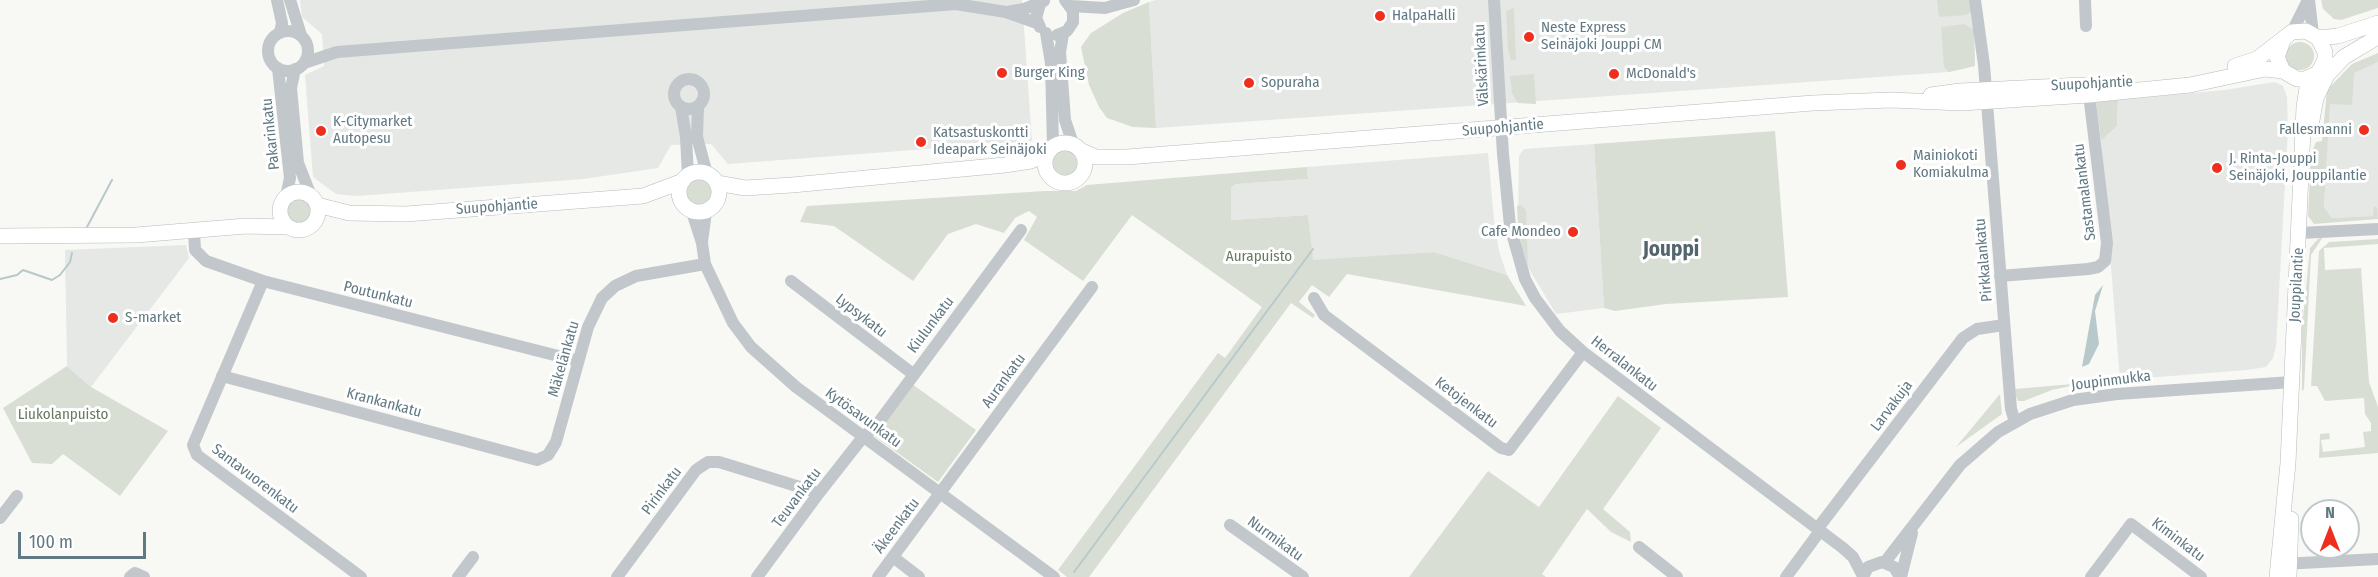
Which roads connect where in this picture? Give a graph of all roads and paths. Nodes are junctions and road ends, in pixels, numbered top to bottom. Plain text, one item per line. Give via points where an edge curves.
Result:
1 (277, 0) edge
2 (290, 0) edge
3 (1134, 0) edge
4 (1494, 0) edge
5 (1975, 0) edge
6 (2085, 0) edge
7 (2309, 0) edge
8 (1044, 1) edge
9 (1068, 3) edge
10 (1105, 8) junction
11 (1006, 12) junction
12 (1037, 23) junction
13 (2086, 26) dead end
14 (1067, 30) junction
15 (2377, 32) edge
16 (280, 33) junction
17 (1046, 33) junction
18 (2288, 35) junction
19 (2316, 36) junction
20 (304, 39) junction
21 (337, 52) junction
22 (300, 66) junction
23 (278, 68) junction
24 (2318, 72) junction
25 (2286, 74) junction
26 (2088, 90) junction
27 (1986, 95) junction
28 (698, 106) junction
29 (681, 107) junction
30 (2304, 107) junction
31 (1501, 129) junction
32 (2303, 141) junction
33 (1076, 147) junction
34 (1050, 150) junction
35 (1115, 158) junction
36 (1005, 165) junction
37 (1082, 172) junction
38 (1049, 174) junction
39 (685, 178) junction
40 (712, 179) junction
41 (745, 188) junction
42 (644, 196) junction
43 (314, 200) junction
44 (283, 202) junction
45 (699, 208) junction
46 (349, 213) junction
47 (312, 225) junction
48 (246, 226) junction
49 (288, 227) junction
50 (2378, 229) edge
51 (1021, 230) dead end
52 (194, 231) junction
53 (2300, 233) junction
54 (0, 236) edge
55 (705, 264) junction
56 (2000, 276) junction
57 (263, 280) junction
58 (791, 281) dead end
59 (1092, 287) dead end
60 (1314, 298) dead end
61 (2004, 325) junction
62 (1583, 352) junction
63 (578, 361) junction
64 (913, 374) junction
65 (222, 376) junction
66 (2292, 382) junction
67 (2015, 422) junction
68 (863, 437) junction
69 (537, 460) joint
70 (819, 493) junction
71 (940, 493) junction
72 (17, 496) dead end
73 (0, 519) edge
74 (1230, 525) dead end
75 (1913, 529) junction
76 (1819, 530) junction
77 (1639, 547) dead end
78 (1843, 548) junction
79 (473, 557) dead end
80 (893, 557) junction
81 (2378, 559) edge
82 (1884, 562) junction
83 (2284, 570) edge
84 (354, 575) edge
85 (1863, 576) edge
86 (130, 577) edge
87 (144, 577) edge
88 (458, 577) edge
89 (616, 577) edge
90 (757, 577) edge
91 (878, 577) edge
92 (919, 577) edge
93 (1054, 577) edge
94 (1303, 577) edge
95 (1677, 577) edge
96 (1786, 577) edge
97 (1901, 577) edge
98 (2091, 577) edge
99 (2201, 577) edge

1 - 16 street
2 - 20 street
3 - 10 street
4 - 31 street, Välskärinkatu
5 - 27 street, Pirkkalankatu
6 - 13 street
7 - 18 street
7 - 19 street
8 - 11 street
8 - 12 street via 1036,13
9 - 10 street
9 - 14 street via 1074,16
10 - 14 street
11 - 12 street
11 - 21 street via 956,4
12 - 17 street
14 - 17 street
14 - 33 street via 1060,52 1065,120
15 - 19 main road
15 - 24 main road via 2350,45
15 - 32 main road via 2328,75 2314,104 2309,135
16 - 20 street via 291,31
16 - 23 street via 271,40 269,52
17 - 34 street via 1051,63
18 - 19 main road via 2306,31
18 - 25 main road via 2277,57
18 - 26 main road, Suupohjantie via 2257,59 2224,69
19 - 24 main road via 2325,52
20 - 21 street
20 - 22 street via 308,50
21 - 22 street
22 - 23 street
22 - 43 street, Pakarinkatu via 291,88 298,163
23 - 44 street, Pakarinkatu via 290,178
24 - 25 main road via 2297,79
24 - 30 main road, Jouppilantie via 2307,88
25 - 26 main road, Suupohjantie via 2265,69 2190,85
25 - 30 main road, Jouppilantie
26 - 27 main road, Suupohjantie
26 - 56 street, Sastamalankatu via 2107,243 2105,261 2088,269
27 - 31 main road, Suupohjantie via 1813,103
27 - 56 street, Pirkkalankatu
28 - 29 street
28 - 29 street via 704,97 702,87 687,79 674,90 674,98
28 - 40 street via 697,137
29 - 39 street via 686,137
30 - 32 main road, Jouppilantie
31 - 35 main road, Suupohjantie
31 - 62 street, Herralankatu via 1510,226 1525,279 1547,315
32 - 53 main road, Jouppilantie
33 - 34 main road via 1065,143
33 - 35 main road, Suupohjantie via 1096,157
33 - 37 main road via 1084,161
34 - 36 main road via 1030,161
34 - 38 main road via 1045,166
35 - 37 main road, Suupohjantie
36 - 38 main road
36 - 41 main road
37 - 38 main road via 1066,182
39 - 40 main road via 701,172
39 - 42 main road, Suupohjantie
39 - 45 main road via 679,193
40 - 41 main road
40 - 45 main road via 719,197
41 - 45 main road
42 - 45 main road, Suupohjantie
42 - 46 main road, Suupohjantie via 406,214
43 - 44 main road via 296,192
43 - 46 main road, Suupohjantie
43 - 47 main road via 318,215
44 - 48 main road
44 - 49 main road via 281,218
45 - 55 street, Kytösavunkatu
46 - 47 main road, Suupohjantie
47 - 49 main road via 301,230
48 - 49 main road
48 - 52 main road
50 - 53 street
51 - 64 street, Kiulunkatu
52 - 54 main road
52 - 57 street, Poutunkatu via 195,250 206,261
53 - 66 main road, Jouppilantie
55 - 63 street, Mäkelänkatu via 636,276 615,286 594,312
55 - 68 street, Kytösavunkatu via 733,323 751,347 787,380
56 - 61 street, Pirkkalankatu
57 - 63 street, Poutunkatu
57 - 65 street, Santavuorenkatu
58 - 64 street, Lypsykatu
59 - 71 street, Aurankatu
60 - 62 street, Ketojenkatu via 1324,315 1501,448 1509,450
61 - 67 street, Pirkkalankatu
61 - 76 street, Larvakuja via 1977,329 1963,338
62 - 76 street, Herralankatu
63 - 69 street, Mäkelänkatu via 556,442 548,455
64 - 68 street, Kiulunkatu via 876,426
65 - 69 street, Krankankatu
65 - 84 street, Santavuorenkatu via 196,434 193,445 197,455
66 - 67 street, Joupinmukka via 2077,399
66 - 83 main road, Jouppilantie
67 - 75 street, Joupinmukka via 1960,465
68 - 70 street, Teuvankatu
68 - 71 street, Kytösavunkatu
70 - 89 street, Pirinkatu via 708,462 696,470
70 - 90 street, Teuvankatu
71 - 80 street, Äkeenkatu
71 - 93 street, Kytösavunkatu
72 - 73 street
74 - 94 street, Nurmikatu
75 - 82 street, Joupinmukka
75 - 97 street, Joupinmukka
76 - 78 street, Herralankatu
76 - 96 street, Larvakuja
77 - 95 street
78 - 82 street, Herralankatu
78 - 85 street, Herralankatu
79 - 88 street
80 - 91 street, Äkeenkatu
80 - 92 street
81 - 83 street
82 - 85 street, Joupinmukka via 1872,564
82 - 97 street
86 - 87 street via 135,573
98 - 99 street, Kiminkatu via 2131,524

